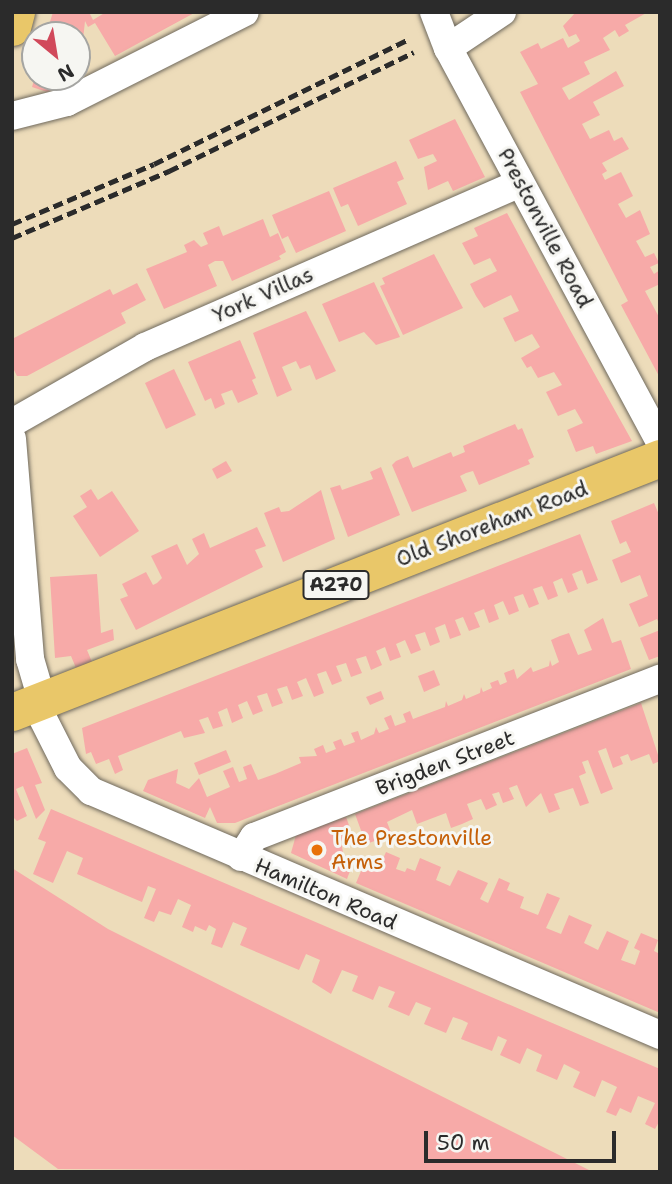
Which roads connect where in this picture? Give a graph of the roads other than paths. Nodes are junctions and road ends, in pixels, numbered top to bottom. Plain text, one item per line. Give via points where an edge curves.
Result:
1 (16, 12) edge
2 (245, 12) edge
3 (434, 12) edge
4 (502, 12) edge
5 (12, 27) edge
6 (448, 48) junction
7 (12, 116) edge
8 (520, 183) junction
9 (12, 423) edge
10 (12, 439) edge
11 (660, 442) edge
12 (660, 458) edge
13 (660, 679) edge
14 (30, 705) edge
15 (241, 858) junction
16 (660, 1035) edge

1 - 5 main road
2 - 7 street via 66,102
3 - 6 street, Prestonville Road
4 - 6 street
6 - 8 street, Prestonville Road
8 - 9 street, York Villas via 145,347
8 - 11 street, Prestonville Road
10 - 14 street, Hamilton Road
12 - 14 main road, Old Shoreham Road / A270
13 - 15 street, Brigden Street via 254,836
14 - 15 street, Hamilton Road via 83,787
15 - 16 street, Hamilton Road

